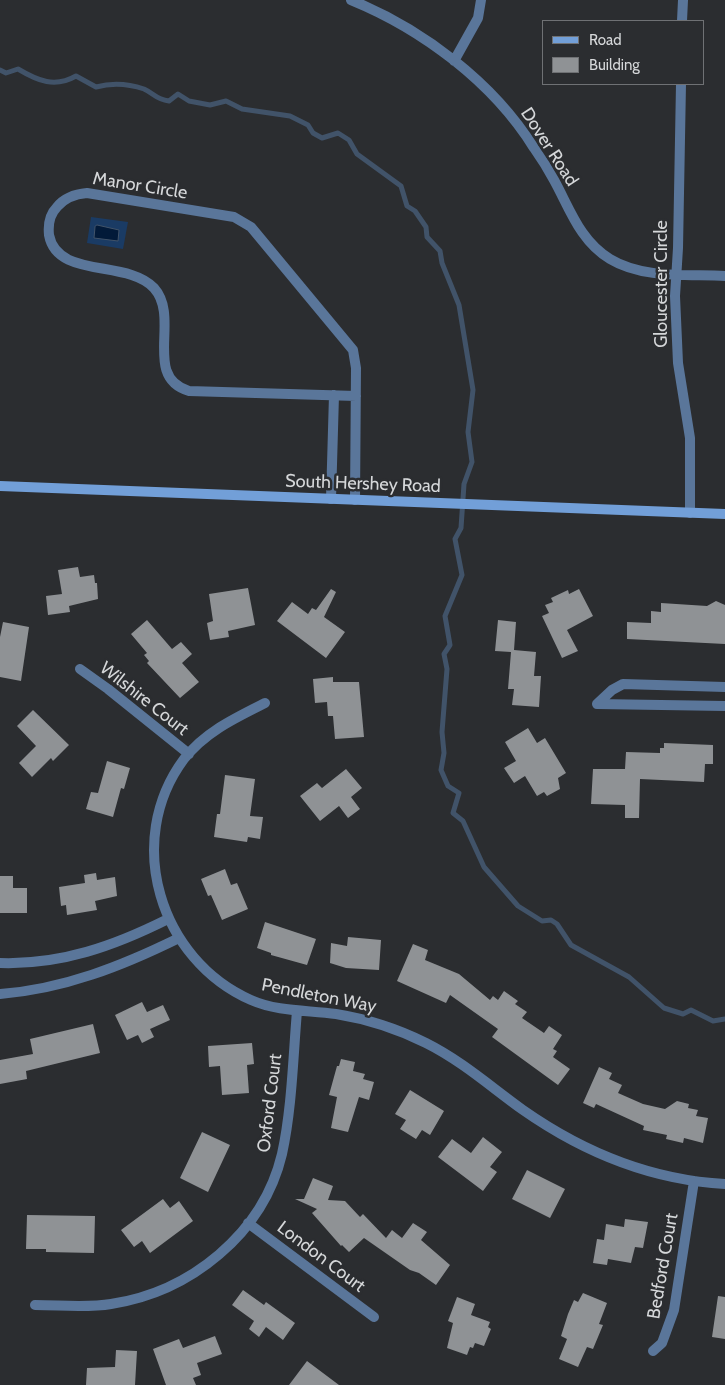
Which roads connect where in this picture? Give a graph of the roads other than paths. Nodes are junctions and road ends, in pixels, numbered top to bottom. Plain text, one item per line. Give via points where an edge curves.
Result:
1 (351, 0) edge
2 (481, 0) edge
3 (683, 0) edge
4 (682, 20) edge
5 (454, 61) junction
6 (681, 85) edge
7 (676, 274) junction
8 (725, 276) edge
9 (334, 396) junction
10 (356, 396) junction
11 (0, 486) edge
12 (331, 499) junction
13 (355, 500) junction
14 (690, 513) junction
15 (725, 514) edge
16 (80, 669) dead end
17 (700, 687) junction
18 (725, 688) edge
19 (266, 703) dead end
20 (700, 705) junction
21 (725, 706) edge
22 (189, 754) junction
23 (168, 919) junction
24 (179, 938) junction
25 (0, 963) edge
26 (0, 994) edge
27 (297, 1010) junction
28 (694, 1181) junction
29 (725, 1184) edge
30 (248, 1223) junction
31 (35, 1306) dead end
32 (374, 1317) dead end
33 (653, 1351) dead end

1 - 5 street, Dover Road via 398,22
2 - 5 street via 478,18
3 - 4 street
5 - 7 street, Dover Road via 507,111 533,145 574,220 595,248 611,260 636,270
6 - 7 street, Gloucester Circle
7 - 8 street, Dover Road
7 - 14 street, Gloucester Circle via 675,334 690,438
9 - 10 street, Manor Circle
9 - 10 street, Manor Circle via 189,392 180,389 167,374 164,311 155,289 136,275 75,263 59,254 53,247 48,228 54,210 68,197 87,193 234,217 246,222 349,343 356,359
9 - 12 street
10 - 13 street, Manor Circle
11 - 12 main road, South Hershey Road
12 - 13 main road, South Hershey Road
13 - 14 main road, South Hershey Road
14 - 15 main road, South Hershey Road
16 - 22 street, Wilshire Court
17 - 18 street
17 - 20 street
17 - 20 street via 623,684 597,704
19 - 22 street, Pendleton Way via 222,725
20 - 21 street
22 - 23 street, Pendleton Way via 168,790 156,831 157,884
23 - 24 street, Pendleton Way
23 - 25 street via 118,943 72,957
24 - 26 street via 108,970 60,984
24 - 27 street, Pendleton Way via 203,966 228,987 251,1000
27 - 28 street, Pendleton Way via 375,1023 416,1038 453,1058 523,1110 590,1149 642,1170
27 - 30 street, Oxford Court via 287,1128 281,1156 264,1198
28 - 29 street, Pendleton Way
28 - 33 street, Bedford Court via 674,1310 662,1343
30 - 31 street, Oxford Court via 215,1258 157,1293 111,1304
30 - 32 street, London Court

